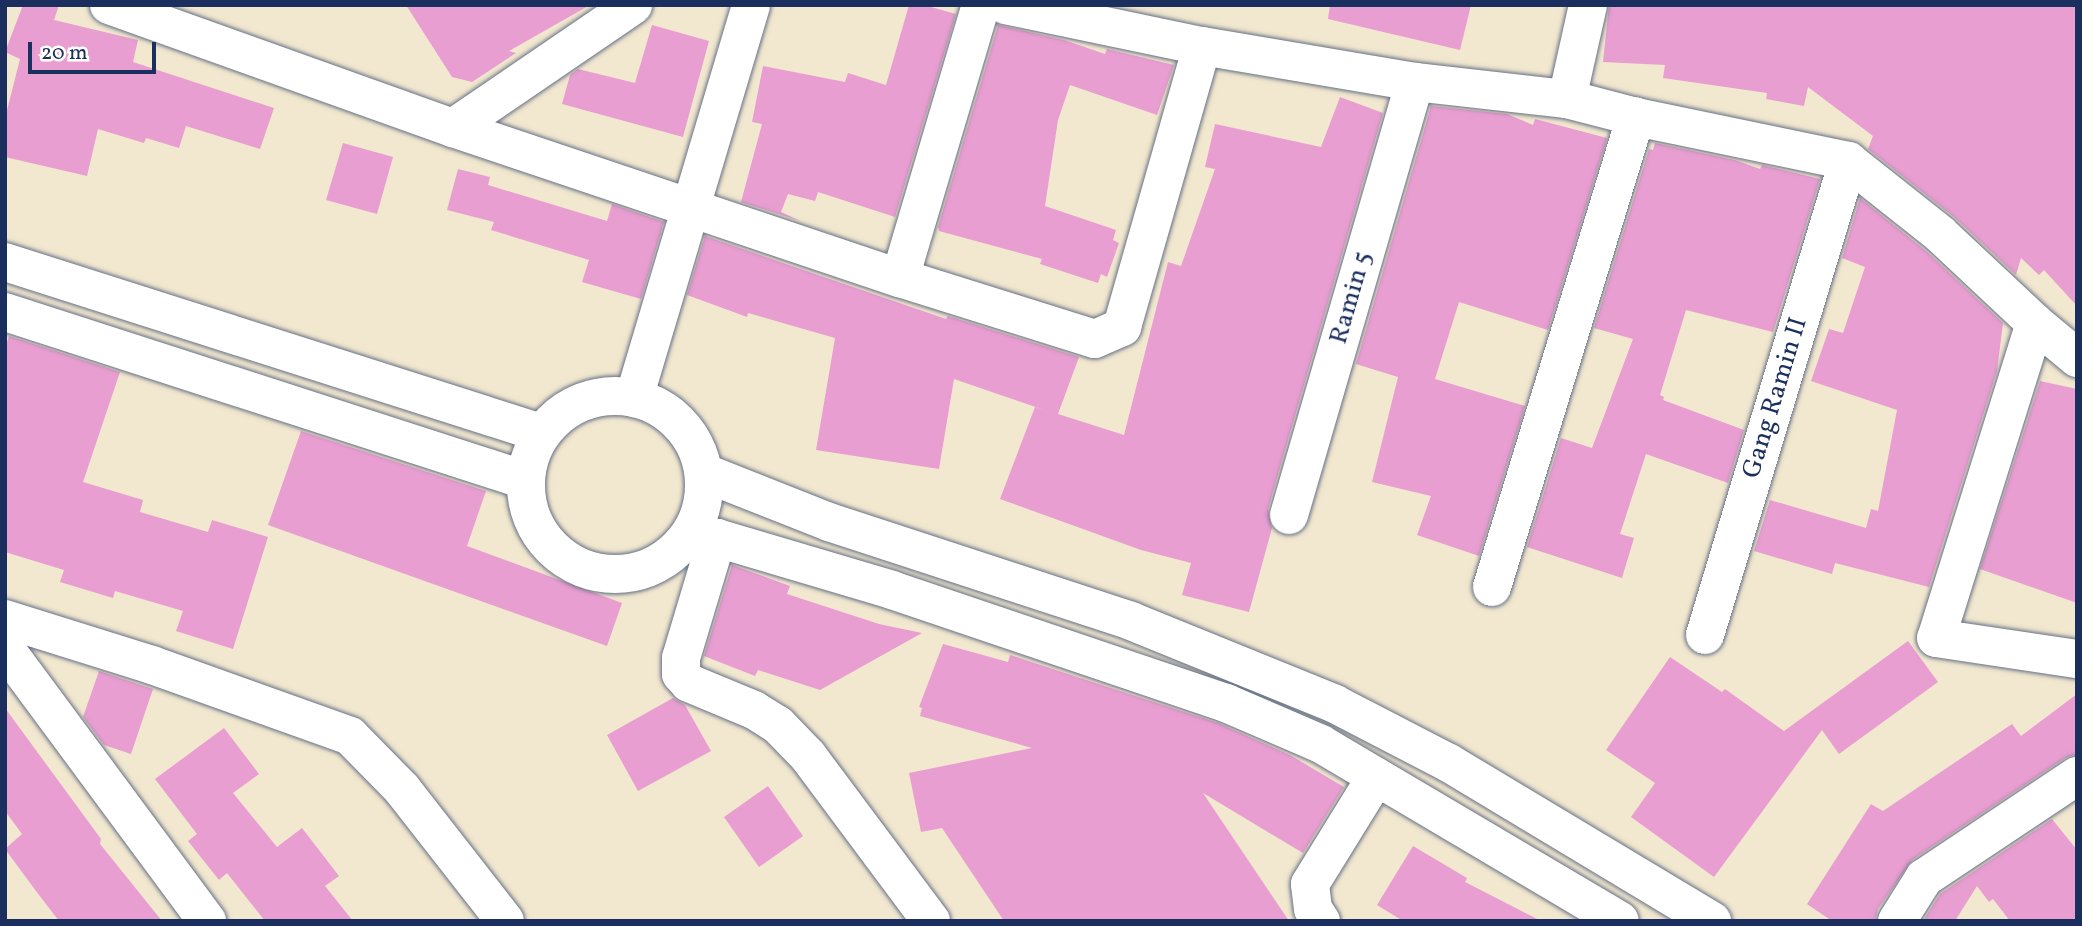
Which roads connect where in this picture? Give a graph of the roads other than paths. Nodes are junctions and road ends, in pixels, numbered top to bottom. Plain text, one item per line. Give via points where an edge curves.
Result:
1 (109, 5) edge
2 (209, 5) edge
3 (633, 5) edge
4 (751, 5) edge
5 (981, 5) edge
6 (1005, 5) edge
7 (1588, 5) edge
8 (166, 16) edge
9 (1202, 46) junction
10 (1415, 82) junction
11 (1567, 99) junction
12 (1636, 117) junction
13 (453, 128) junction
14 (1848, 161) junction
15 (689, 206) junction
16 (5, 262) edge
17 (900, 278) junction
18 (5, 312) edge
19 (2035, 323) junction
20 (2077, 358) edge
21 (634, 398) junction
22 (541, 433) junction
23 (705, 473) junction
24 (525, 480) junction
25 (1289, 514) dead end
26 (702, 539) junction
27 (1492, 587) dead end
28 (5, 619) edge
29 (1704, 635) dead end
30 (5, 648) edge
31 (2077, 660) edge
32 (2077, 776) edge
33 (1376, 777) junction
34 (207, 921) edge
35 (505, 921) edge
36 (931, 921) edge
37 (1321, 921) edge
38 (1620, 921) edge
39 (1712, 921) edge
40 (1896, 921) edge

1 - 8 street
2 - 8 street
3 - 13 street
4 - 15 street
5 - 17 street
6 - 9 street
7 - 11 street
8 - 13 street
9 - 10 street
9 - 17 street via 1122,327 1095,339
10 - 11 street
10 - 25 street, Ramin 5
11 - 12 street
12 - 14 street
12 - 27 street
13 - 15 street
14 - 19 street via 1940,234
14 - 29 street, Gang Ramin II
15 - 17 street
15 - 21 street
16 - 22 street
18 - 24 street
19 - 20 street
19 - 31 street via 1936,638
21 - 22 street via 615,394 584,400 560,413
21 - 23 street via 651,401 693,439
22 - 24 street
23 - 26 street
23 - 39 street via 829,522 1131,621 1335,704 1449,763
24 - 26 street via 525,498 536,529 562,558 590,572 620,574 653,567
26 - 33 street via 892,590 1226,703 1321,744
26 - 36 street via 681,674 689,683 778,725 808,756
28 - 35 street via 152,665 350,736 402,789
30 - 34 street
32 - 40 street via 1924,878
33 - 37 street via 1311,884 1312,909
33 - 38 street

